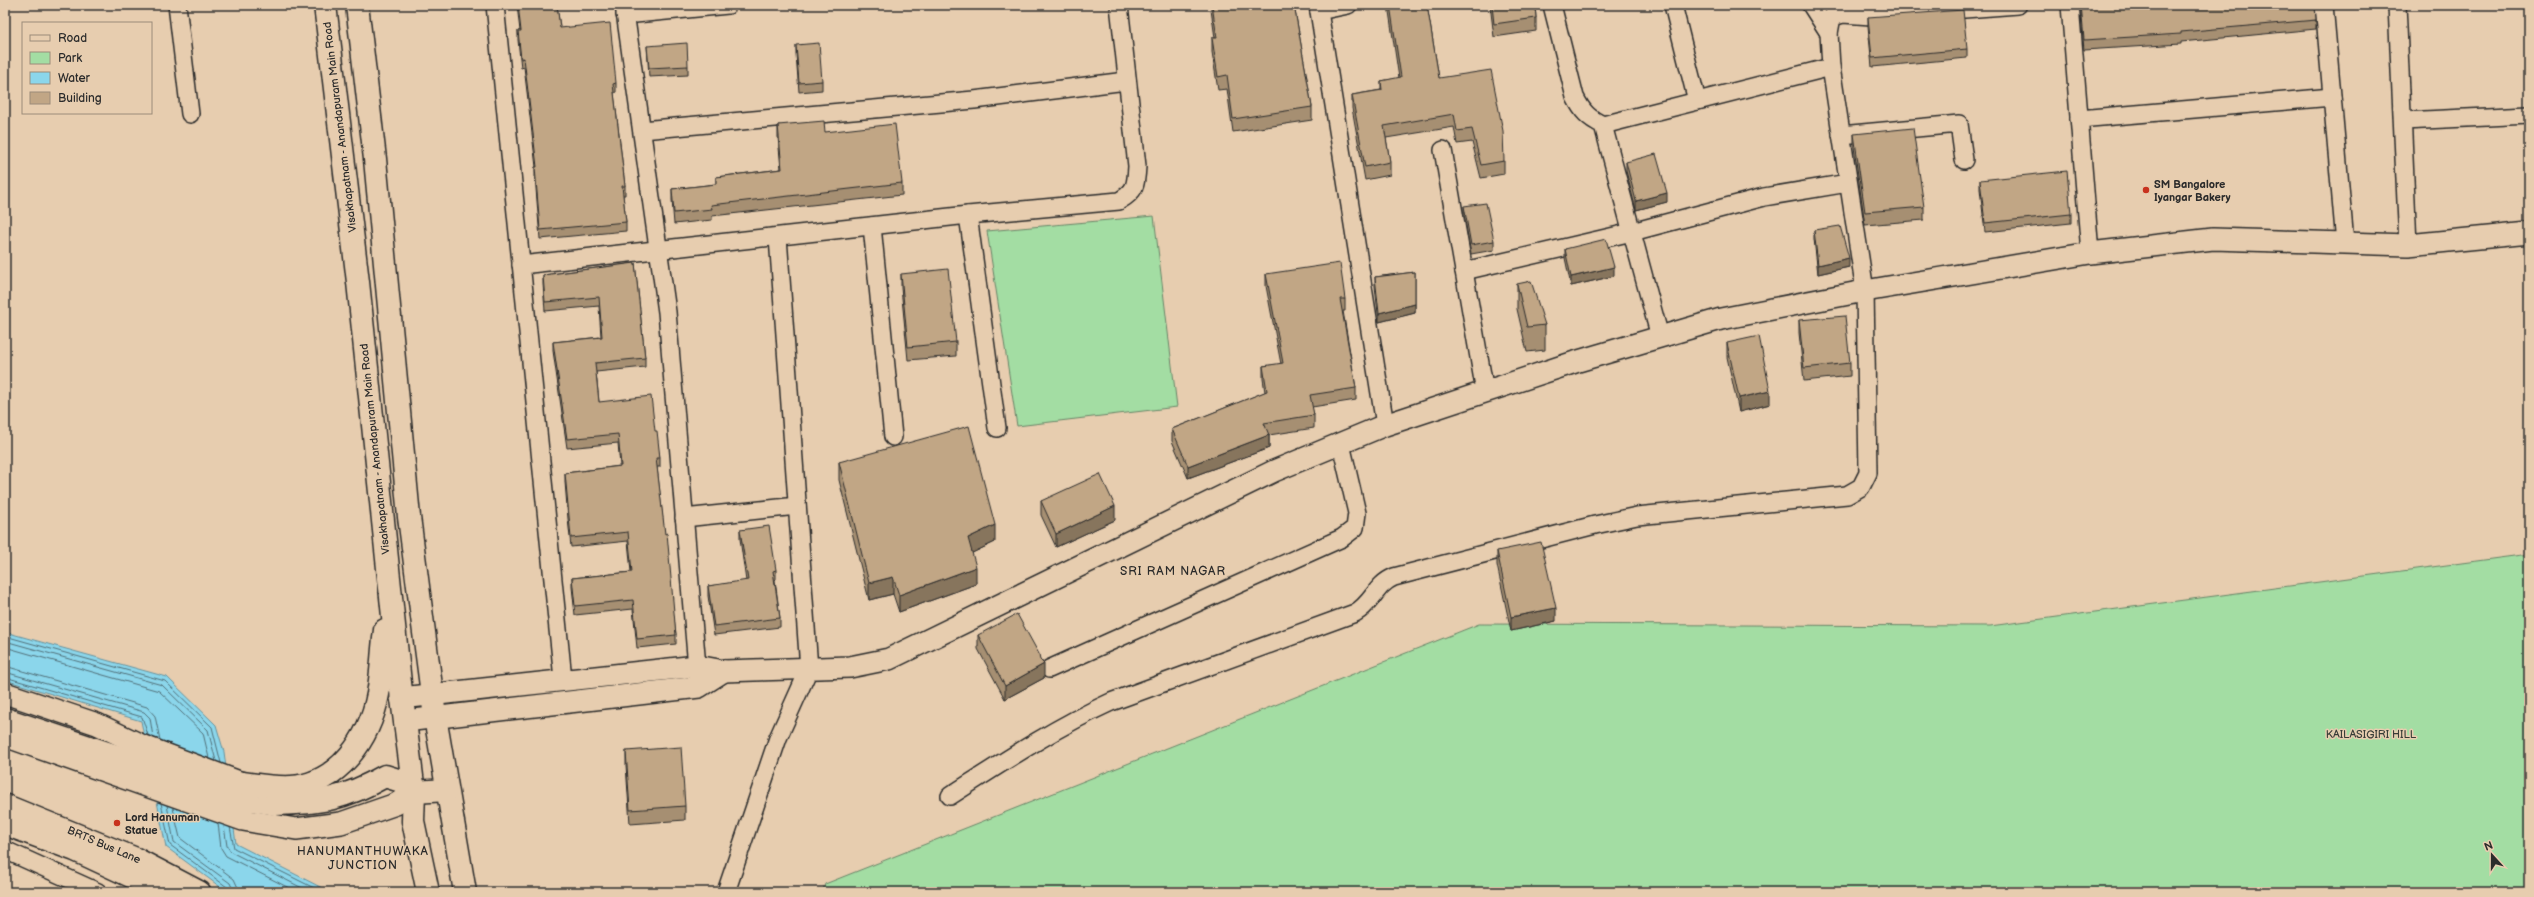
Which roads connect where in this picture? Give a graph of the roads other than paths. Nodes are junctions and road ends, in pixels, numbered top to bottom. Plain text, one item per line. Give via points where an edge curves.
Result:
1 (177, 5) edge
2 (325, 5) edge
3 (357, 5) edge
4 (495, 5) edge
5 (728, 5) edge
6 (1119, 5) edge
7 (1348, 5) edge
8 (1552, 5) edge
9 (1673, 5) edge
10 (1810, 5) edge
11 (2018, 5) edge
12 (2070, 5) edge
13 (2324, 5) edge
14 (2398, 5) edge
15 (1318, 8) edge
16 (625, 10) edge
17 (1871, 10) edge
18 (1829, 33) junction
19 (1831, 68) junction
20 (1126, 81) junction
21 (2332, 97) junction
22 (1697, 101) junction
23 (190, 114) dead end
24 (2529, 115) edge
25 (2079, 119) junction
26 (2403, 120) junction
27 (1603, 125) junction
28 (642, 130) junction
29 (1841, 135) junction
30 (1443, 150) dead end
31 (1964, 160) dead end
32 (1848, 183) junction
33 (968, 215) junction
34 (872, 226) junction
35 (1632, 232) junction
36 (2529, 233) edge
37 (778, 237) junction
38 (2345, 243) junction
39 (2408, 245) junction
40 (658, 251) junction
41 (2090, 253) junction
42 (521, 265) junction
43 (1464, 271) junction
44 (1865, 291) junction
45 (1660, 337) junction
46 (1485, 392) junction
47 (1385, 425) junction
48 (997, 428) dead end
49 (893, 437) dead end
50 (1341, 444) junction
51 (797, 506) junction
52 (684, 518) junction
53 (390, 590) junction
54 (697, 666) junction
55 (809, 668) junction
56 (1050, 669) dead end
57 (724, 671) junction
58 (563, 679) junction
59 (699, 687) junction
60 (5, 693) edge
61 (434, 694) junction
62 (402, 698) junction
63 (435, 717) junction
64 (5, 719) edge
65 (405, 721) junction
66 (5, 736) edge
67 (142, 764) junction
68 (447, 790) junction
69 (414, 792) junction
70 (950, 796) dead end
71 (244, 801) junction
72 (274, 804) joint
73 (5, 805) edge
74 (5, 824) edge
75 (5, 850) edge
76 (98, 892) edge
77 (165, 892) edge
78 (200, 892) edge
79 (428, 892) edge
80 (465, 892) edge
81 (726, 892) edge

1 - 23 street
2 - 53 main road, Visakhapatnam - Anandapuram Main Road via 358,282
3 - 61 main road via 375,158 409,517
4 - 42 street
5 - 16 street
6 - 20 street
7 - 15 street
8 - 27 street via 1575,97 1581,110 1590,119
9 - 22 street
10 - 18 street
11 - 17 street
12 - 25 street
13 - 21 street
14 - 26 street
15 - 47 street
16 - 28 street
17 - 18 street via 1832,17
18 - 19 street
19 - 22 street
19 - 29 street
20 - 28 street via 974,100
20 - 33 street via 1137,166 1136,181 1131,194 1119,201
21 - 25 street
21 - 38 street
22 - 27 street
24 - 26 street
25 - 41 street
26 - 39 street
27 - 35 street
28 - 40 street
29 - 31 street via 1959,124
29 - 32 street
30 - 43 street
32 - 35 street via 1764,197
32 - 44 street
33 - 34 street
33 - 48 street
34 - 37 street
34 - 49 street
35 - 43 street
35 - 45 street
36 - 39 street
37 - 40 street
37 - 51 street
38 - 39 street
38 - 41 street via 2213,239
40 - 42 street
40 - 52 street via 666,312
41 - 44 street
42 - 58 street
43 - 46 street
44 - 45 street via 1721,319
44 - 70 street via 1868,473 1861,487 1846,495 1630,518 1394,577 1385,581 1369,604 1355,613 1105,704 1038,739
45 - 46 street
46 - 47 street
47 - 50 street
50 - 55 street via 1274,471 1156,527 926,643 889,659 850,667
50 - 56 street via 1358,513 1355,528 1342,538
51 - 52 street
51 - 55 street
52 - 54 street
53 - 62 main road, Visakhapatnam - Anandapuram Main Road
53 - 71 main road via 378,695 367,728 351,756 323,780
54 - 57 street
54 - 58 street
54 - 59 street
55 - 57 street
55 - 81 street via 778,738
57 - 59 street
58 - 61 street
59 - 63 street
60 - 67 street via 97,724
61 - 62 street
61 - 63 main road
62 - 65 main road, Visakhapatnam - Anandapuram Main Road
63 - 65 street
63 - 68 main road
64 - 67 main road
65 - 69 main road, Visakhapatnam - Anandapuram Main Road
66 - 67 street
67 - 71 main road
68 - 69 main road
68 - 80 main road
69 - 71 street via 396,804 341,823 296,829
69 - 72 main road via 401,781 384,776 343,797 312,804
69 - 79 main road, Visakhapatnam - Anandapuram Main Road via 413,822
71 - 72 street
73 - 78 street, BRTS Bus Lane via 135,858
74 - 77 main road via 76,850
75 - 76 street

